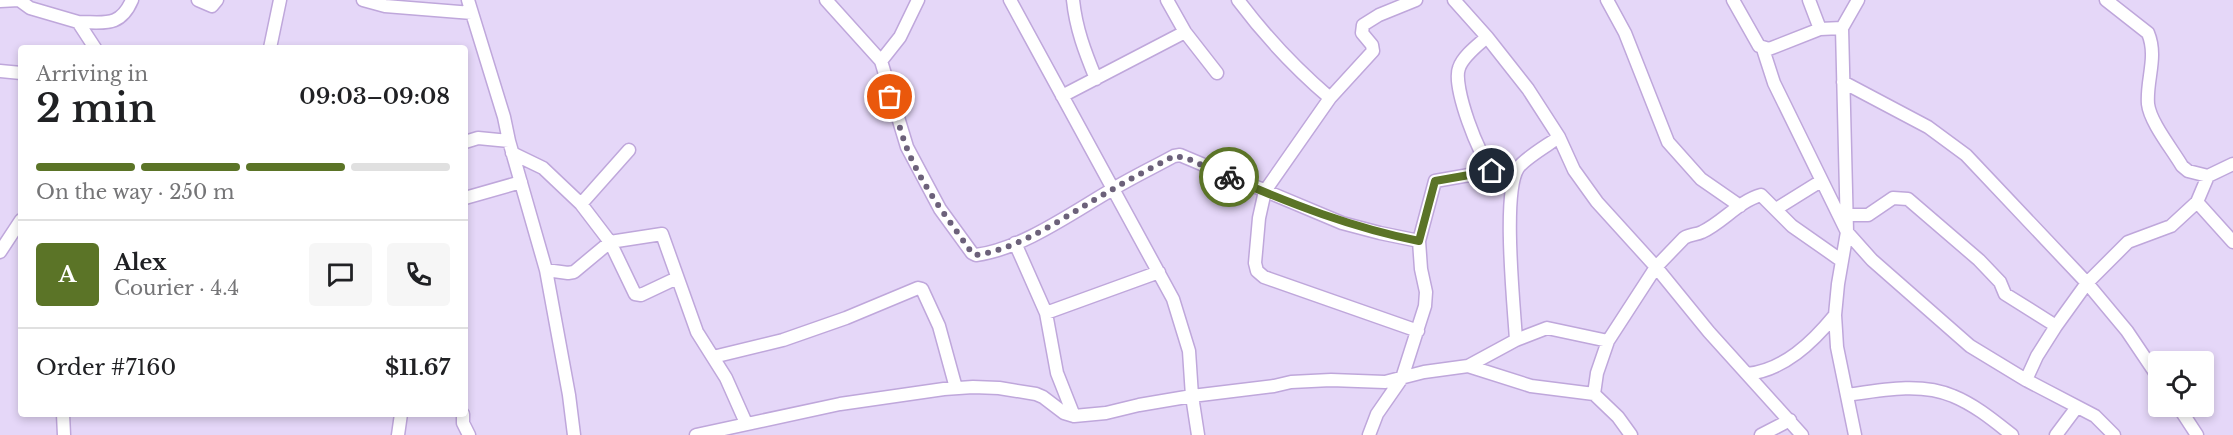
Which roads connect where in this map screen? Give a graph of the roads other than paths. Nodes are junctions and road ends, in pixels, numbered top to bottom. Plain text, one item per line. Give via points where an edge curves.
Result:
1 (19, 0) edge
2 (132, 0) edge
3 (198, 0) edge
4 (217, 0) edge
5 (280, 0) edge
6 (363, 0) edge
7 (468, 0) edge
8 (826, 0) edge
9 (918, 0) edge
10 (1010, 0) edge
11 (1073, 0) edge
12 (1167, 0) edge
13 (1238, 0) edge
14 (1416, 0) edge
15 (1454, 0) edge
16 (1606, 0) edge
17 (1733, 0) edge
18 (1809, 0) edge
19 (1858, 0) edge
20 (2106, 0) edge
21 (0, 1) edge
22 (472, 13) junction
23 (78, 22) junction
24 (1842, 28) junction
25 (1820, 29) junction
26 (1185, 32) junction
27 (1487, 37) junction
28 (93, 45) edge
29 (271, 45) edge
30 (1763, 49) junction
31 (881, 61) junction
32 (0, 71) edge
33 (18, 73) edge
34 (1217, 73) dead end
35 (1096, 79) junction
36 (1843, 82) junction
37 (1062, 96) junction
38 (1330, 98) junction
39 (1559, 137) junction
40 (468, 140) edge
41 (511, 147) junction
42 (630, 150) dead end
43 (2233, 164) edge
44 (1492, 171) junction
45 (2208, 176) junction
46 (1821, 181) junction
47 (521, 182) junction
48 (1511, 186) junction
49 (1113, 189) junction
50 (1264, 191) junction
51 (468, 197) edge
52 (2197, 202) junction
53 (581, 204) junction
54 (1740, 206) junction
55 (1776, 209) junction
56 (1847, 215) junction
57 (18, 225) edge
58 (1847, 232) junction
59 (1419, 241) junction
60 (610, 242) junction
61 (2233, 242) edge
62 (1015, 243) junction
63 (0, 252) edge
64 (1842, 261) junction
65 (1656, 267) junction
66 (546, 270) junction
67 (1159, 272) junction
68 (677, 278) junction
69 (2087, 283) junction
70 (1046, 313) junction
71 (1835, 315) junction
72 (2056, 326) junction
73 (1418, 331) junction
74 (1516, 340) junction
75 (1608, 341) junction
76 (713, 357) junction
77 (2148, 362) edge
78 (1468, 366) junction
79 (1747, 374) junction
80 (1402, 378) junction
81 (2026, 380) junction
82 (956, 388) junction
83 (1594, 394) junction
84 (1192, 396) junction
85 (1847, 396) junction
86 (2077, 407) junction
87 (1074, 416) junction
88 (63, 417) edge
89 (401, 417) edge
90 (463, 417) edge
91 (2185, 417) edge
92 (1790, 420) junction
93 (746, 423) junction
94 (64, 435) edge
95 (398, 435) edge
96 (469, 435) edge
97 (574, 435) edge
98 (696, 435) edge
99 (1198, 435) edge
100 (1369, 435) edge
101 (1631, 435) edge
102 (1761, 435) edge
103 (1802, 435) edge
104 (1855, 435) edge
105 (2012, 435) edge
106 (2056, 435) edge
107 (2114, 435) edge
108 (2197, 435) edge

1 - 21 street
1 - 23 street via 30,8
2 - 23 street via 118,20
3 - 4 street via 212,6
5 - 29 street
6 - 22 street via 408,9
7 - 22 street
8 - 31 street
9 - 31 street via 900,37
10 - 37 street
11 - 35 street via 1080,41
12 - 26 street
13 - 38 street via 1261,30
14 - 38 street via 1363,25 1362,33 1373,51
15 - 27 street
16 - 54 street via 1625,33 1668,142 1701,179
17 - 30 street
18 - 25 street
19 - 24 street
20 - 45 street via 2148,33 2153,62 2150,114 2182,166
22 - 41 street
23 - 28 street
24 - 25 street
24 - 36 street
25 - 30 street
26 - 34 street
26 - 35 street
27 - 39 street
27 - 44 street via 1461,64 1458,76 1478,151
30 - 46 street via 1773,83
31 - 62 street via 907,147 940,208 972,253 982,255
32 - 33 street
35 - 37 street
36 - 56 street
36 - 69 street via 1928,127 1966,155
37 - 49 street
38 - 50 street
39 - 48 street via 1519,167
39 - 65 street via 1574,170 1597,202
40 - 41 street via 478,138
41 - 47 street
41 - 53 street via 543,168
42 - 53 street
43 - 45 street
44 - 48 street
44 - 59 street via 1435,181
45 - 52 street
46 - 55 street
46 - 58 street
47 - 51 street
47 - 66 street
48 - 74 street
49 - 50 street via 1180,155
49 - 62 street
49 - 67 street
50 - 59 street via 1342,223
50 - 73 street via 1257,271 1264,277
52 - 61 street
52 - 69 street via 2171,226 2128,242
53 - 60 street
54 - 55 street via 1761,195
54 - 65 street via 1701,233 1684,238
55 - 64 street via 1792,226
56 - 58 street
56 - 72 street via 1868,215 1893,198 1908,199 1979,260 2000,282 2005,294
57 - 63 street
58 - 64 street
58 - 81 street via 1872,260 1970,346
59 - 73 street via 1426,300
60 - 66 street via 574,272
60 - 68 street via 661,233
60 - 68 street via 635,294
62 - 70 street
64 - 71 street
65 - 75 street
65 - 79 street
66 - 97 street
67 - 70 street
67 - 84 street via 1173,299 1189,351
68 - 76 street via 698,332
69 - 72 street
69 - 77 street
70 - 87 street via 1057,373
71 - 79 street via 1808,344 1783,362
71 - 85 street
72 - 81 street
73 - 80 street
74 - 75 street via 1547,328
74 - 78 street
75 - 83 street
76 - 82 street via 783,340 918,288 934,313
76 - 93 street
78 - 80 street
78 - 83 street via 1531,386
79 - 92 street
80 - 84 street via 1376,383 1310,380
80 - 100 street via 1377,414
81 - 86 street
82 - 87 street via 1028,392
82 - 93 street via 840,404
83 - 101 street
84 - 87 street via 1106,414
84 - 99 street
85 - 104 street
85 - 105 street via 1893,388 1953,395 1984,412
86 - 106 street
86 - 107 street via 2095,416
88 - 94 street
89 - 95 street
90 - 96 street
91 - 108 street
92 - 102 street
92 - 103 street
93 - 98 street

